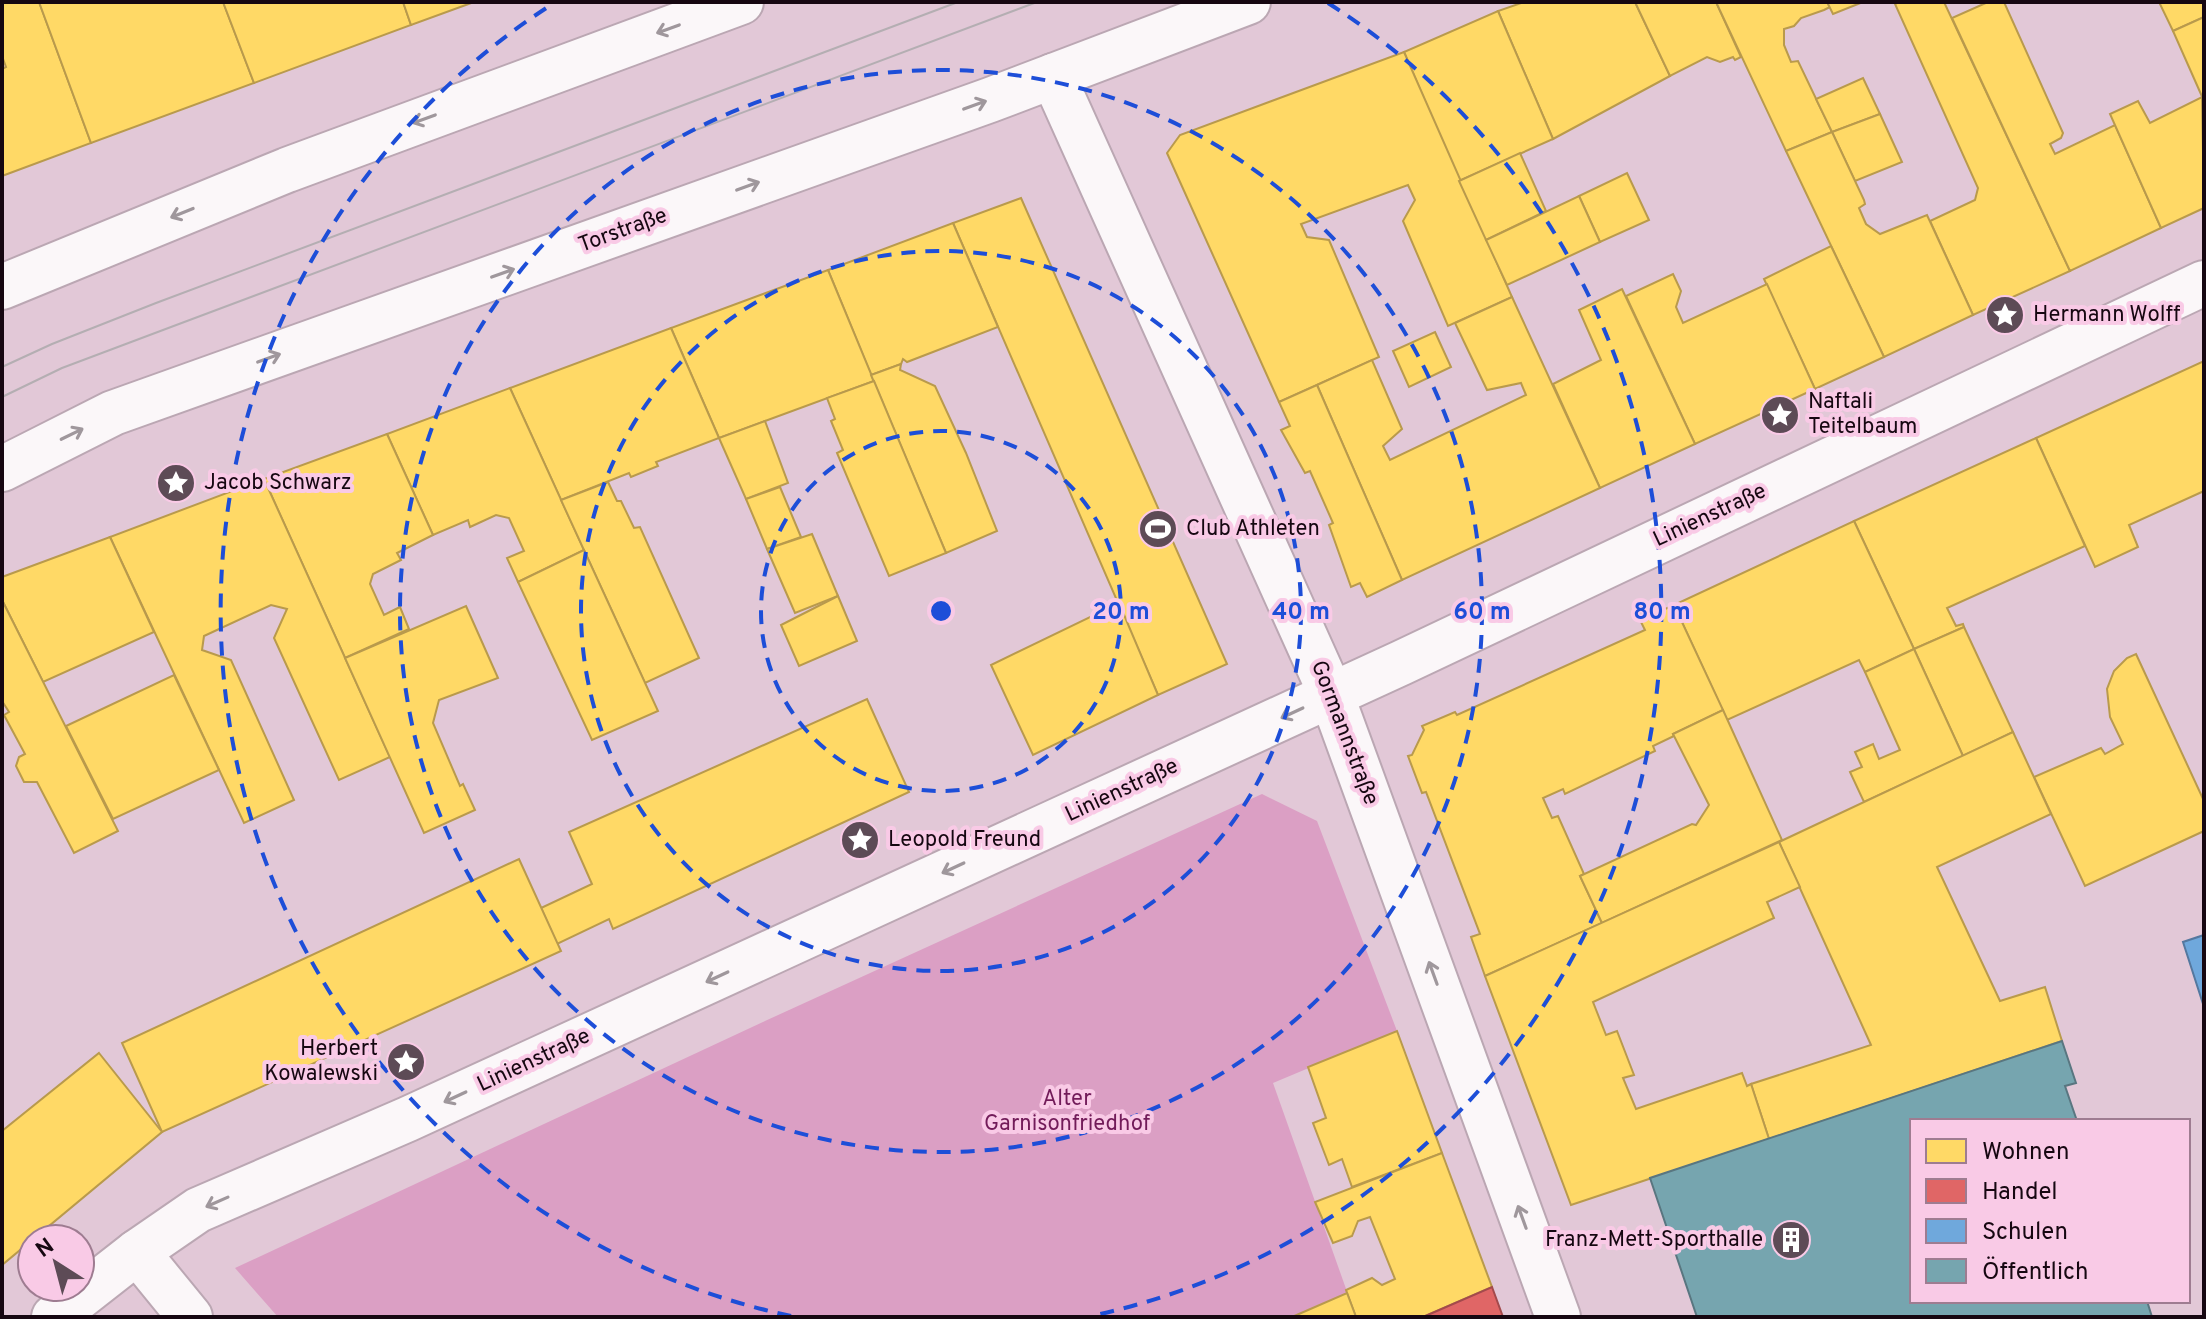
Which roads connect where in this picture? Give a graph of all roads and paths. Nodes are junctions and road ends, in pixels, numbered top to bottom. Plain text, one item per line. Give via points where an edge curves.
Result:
1 (741, 2) edge
2 (1248, 2) edge
3 (1053, 76) junction
4 (2204, 283) edge
5 (2, 287) edge
6 (2, 469) edge
7 (1331, 694) junction
8 (137, 1252) junction
9 (54, 1317) edge
10 (190, 1317) edge
11 (1558, 1317) edge

1 -> 5 street via 287,170
2 - 3 street, Torstraße
6 -> 3 street, Torstraße via 113,413
3 - 7 street, Gormannstraße
4 - 7 street, Linienstraße
7 -> 8 street, Linienstraße via 198,1210
11 -> 7 street, Gormannstraße
8 - 9 street, Linienstraße
8 - 10 street

